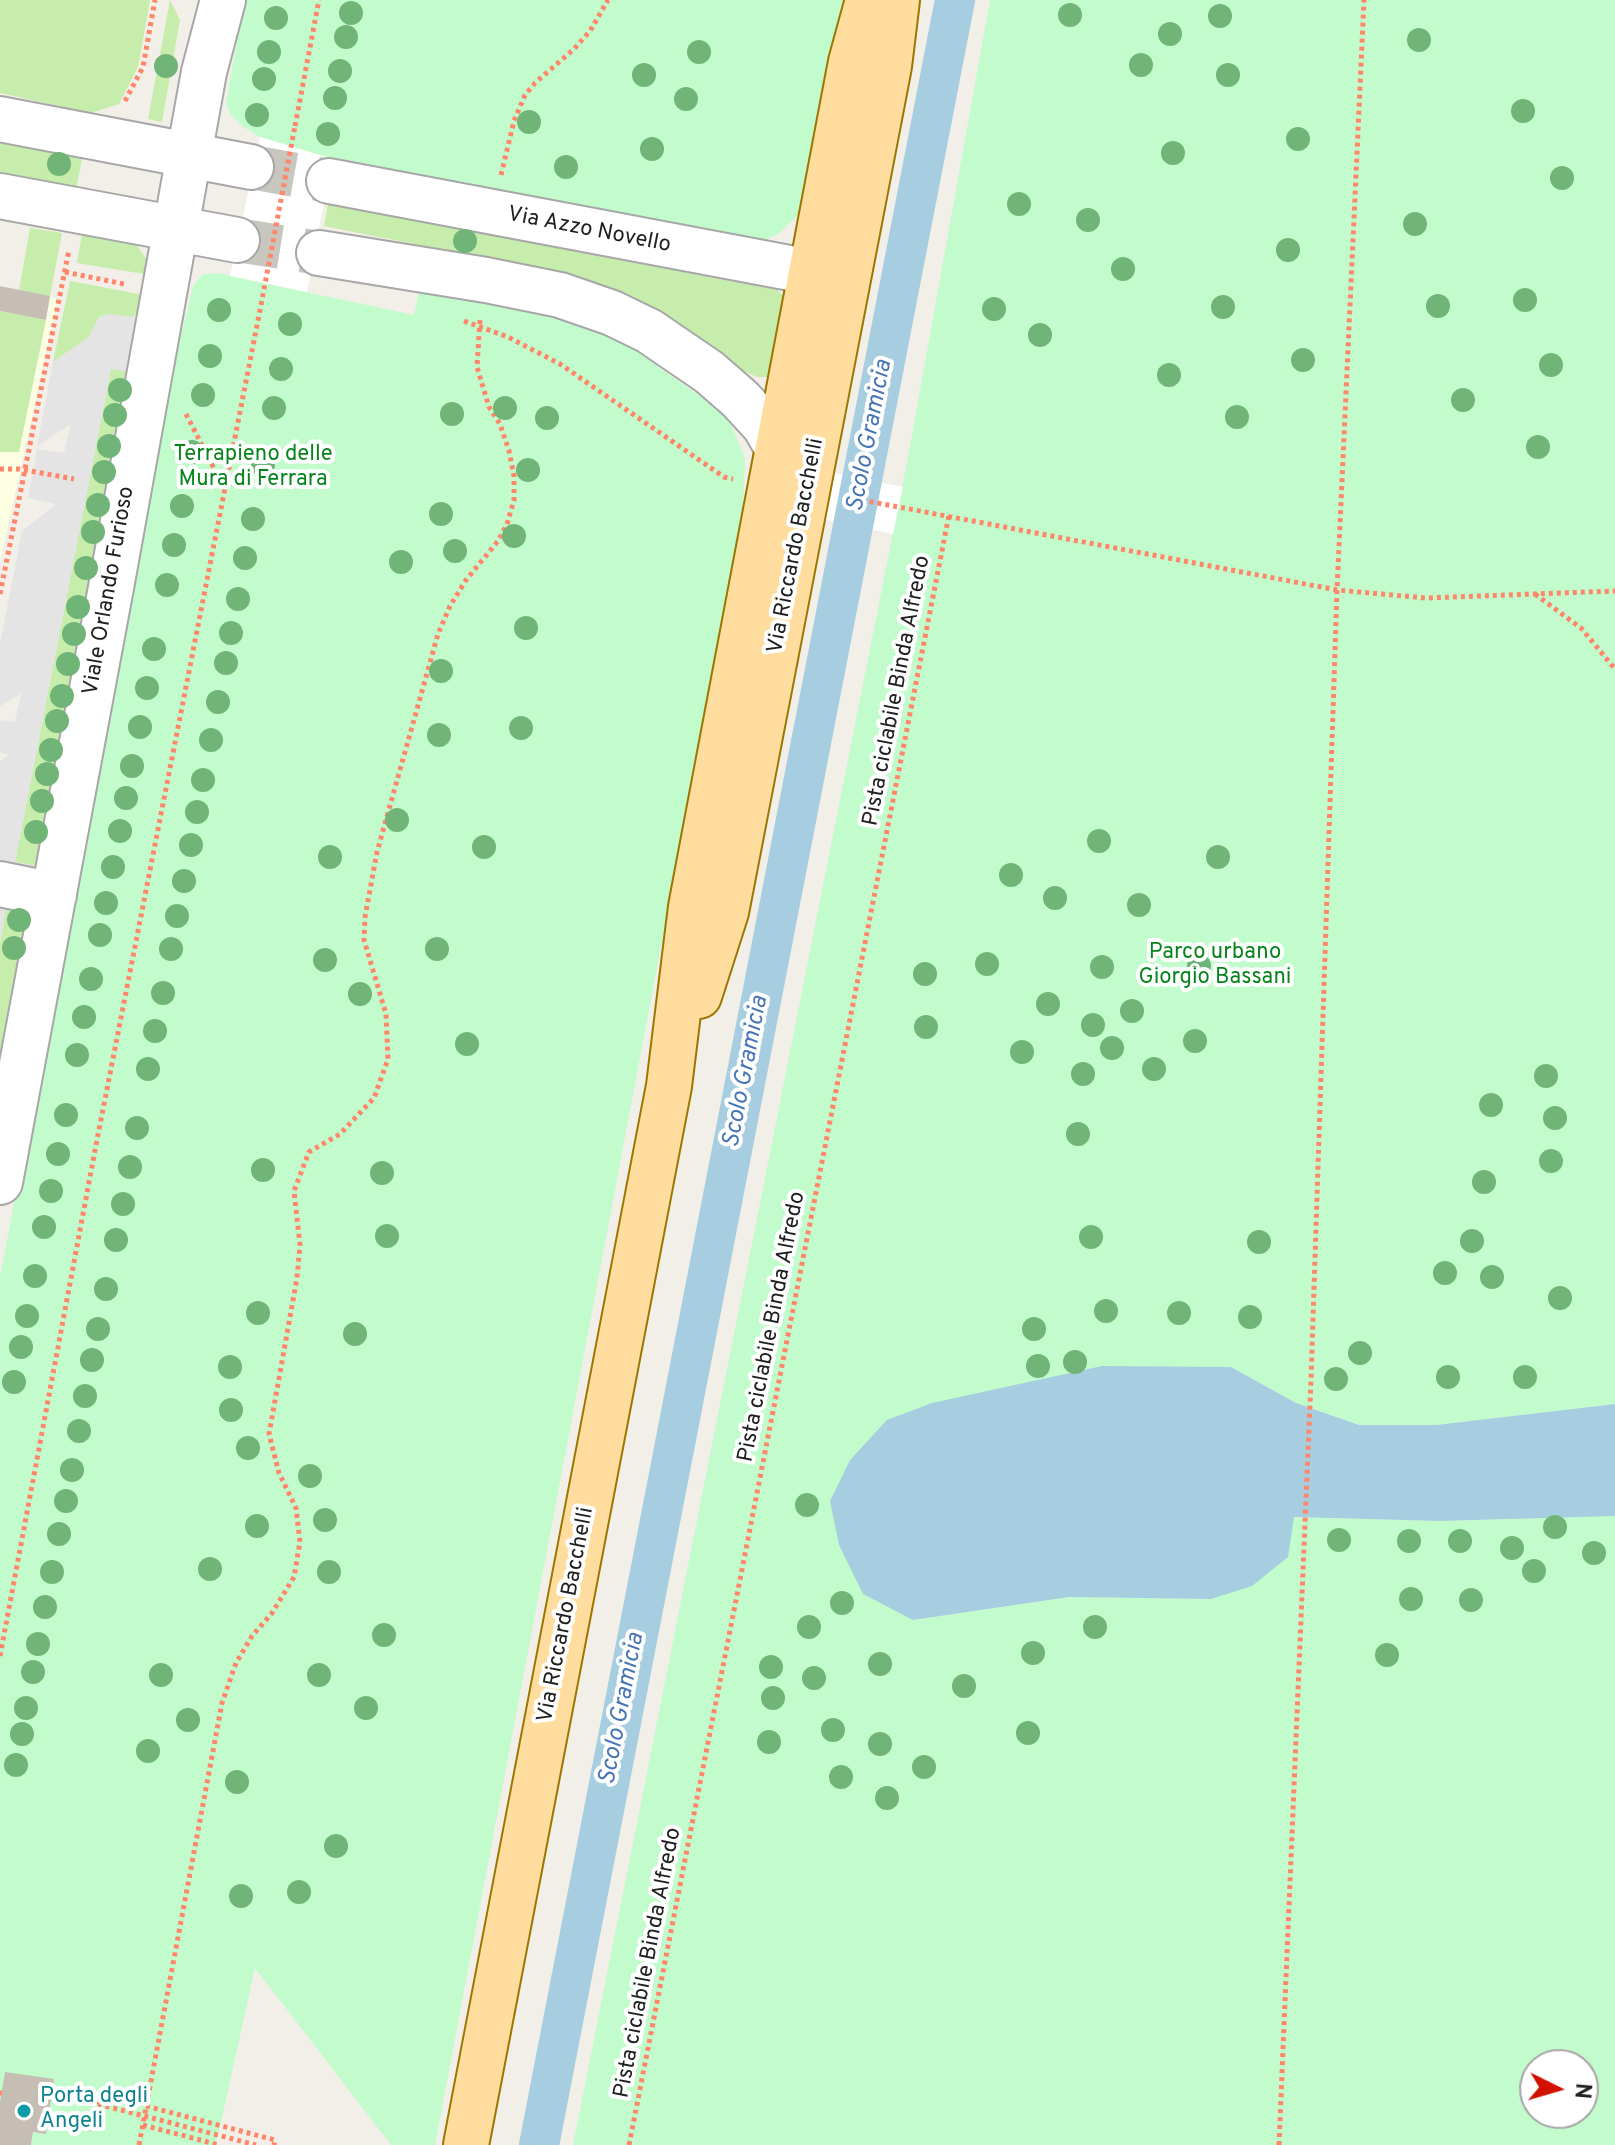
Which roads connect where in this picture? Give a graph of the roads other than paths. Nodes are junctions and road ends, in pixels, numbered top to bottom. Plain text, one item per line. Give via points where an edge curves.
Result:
1 (223, 0) edge
2 (868, 0) edge
3 (897, 0) edge
4 (0, 119) edge
5 (188, 155) junction
6 (251, 167) tunnel mouth
7 (329, 181) tunnel mouth
8 (0, 196) edge
9 (175, 230) junction
10 (237, 240) tunnel mouth
11 (319, 253) tunnel mouth
12 (830, 276) junction
13 (709, 372) junction
14 (805, 405) junction
15 (795, 480) junction
16 (0, 884) edge
17 (54, 895) junction
18 (0, 1182) edge
19 (466, 2145) edge

1 - 5 street, Viale Orlando Furioso
2 - 12 main road, Via Riccardo Bacchelli via 851,62
3 - 12 main road, Via Riccardo Bacchelli via 889,66
4 - 5 street
5 - 6 street
5 - 9 street, Viale Orlando Furioso
7 - 12 street, Via Azzo Novello
8 - 9 street
9 - 10 street
9 - 17 street, Viale Orlando Furioso
11 - 13 street via 560,295 649,331
12 - 14 main road, Via Riccardo Bacchelli
13 - 14 street via 760,394
13 - 15 street via 764,425
14 - 15 main road, Via Riccardo Bacchelli
15 - 19 main road, Via Riccardo Bacchelli via 726,912 669,1086
16 - 17 street
17 - 18 street, Viale Orlando Furioso

